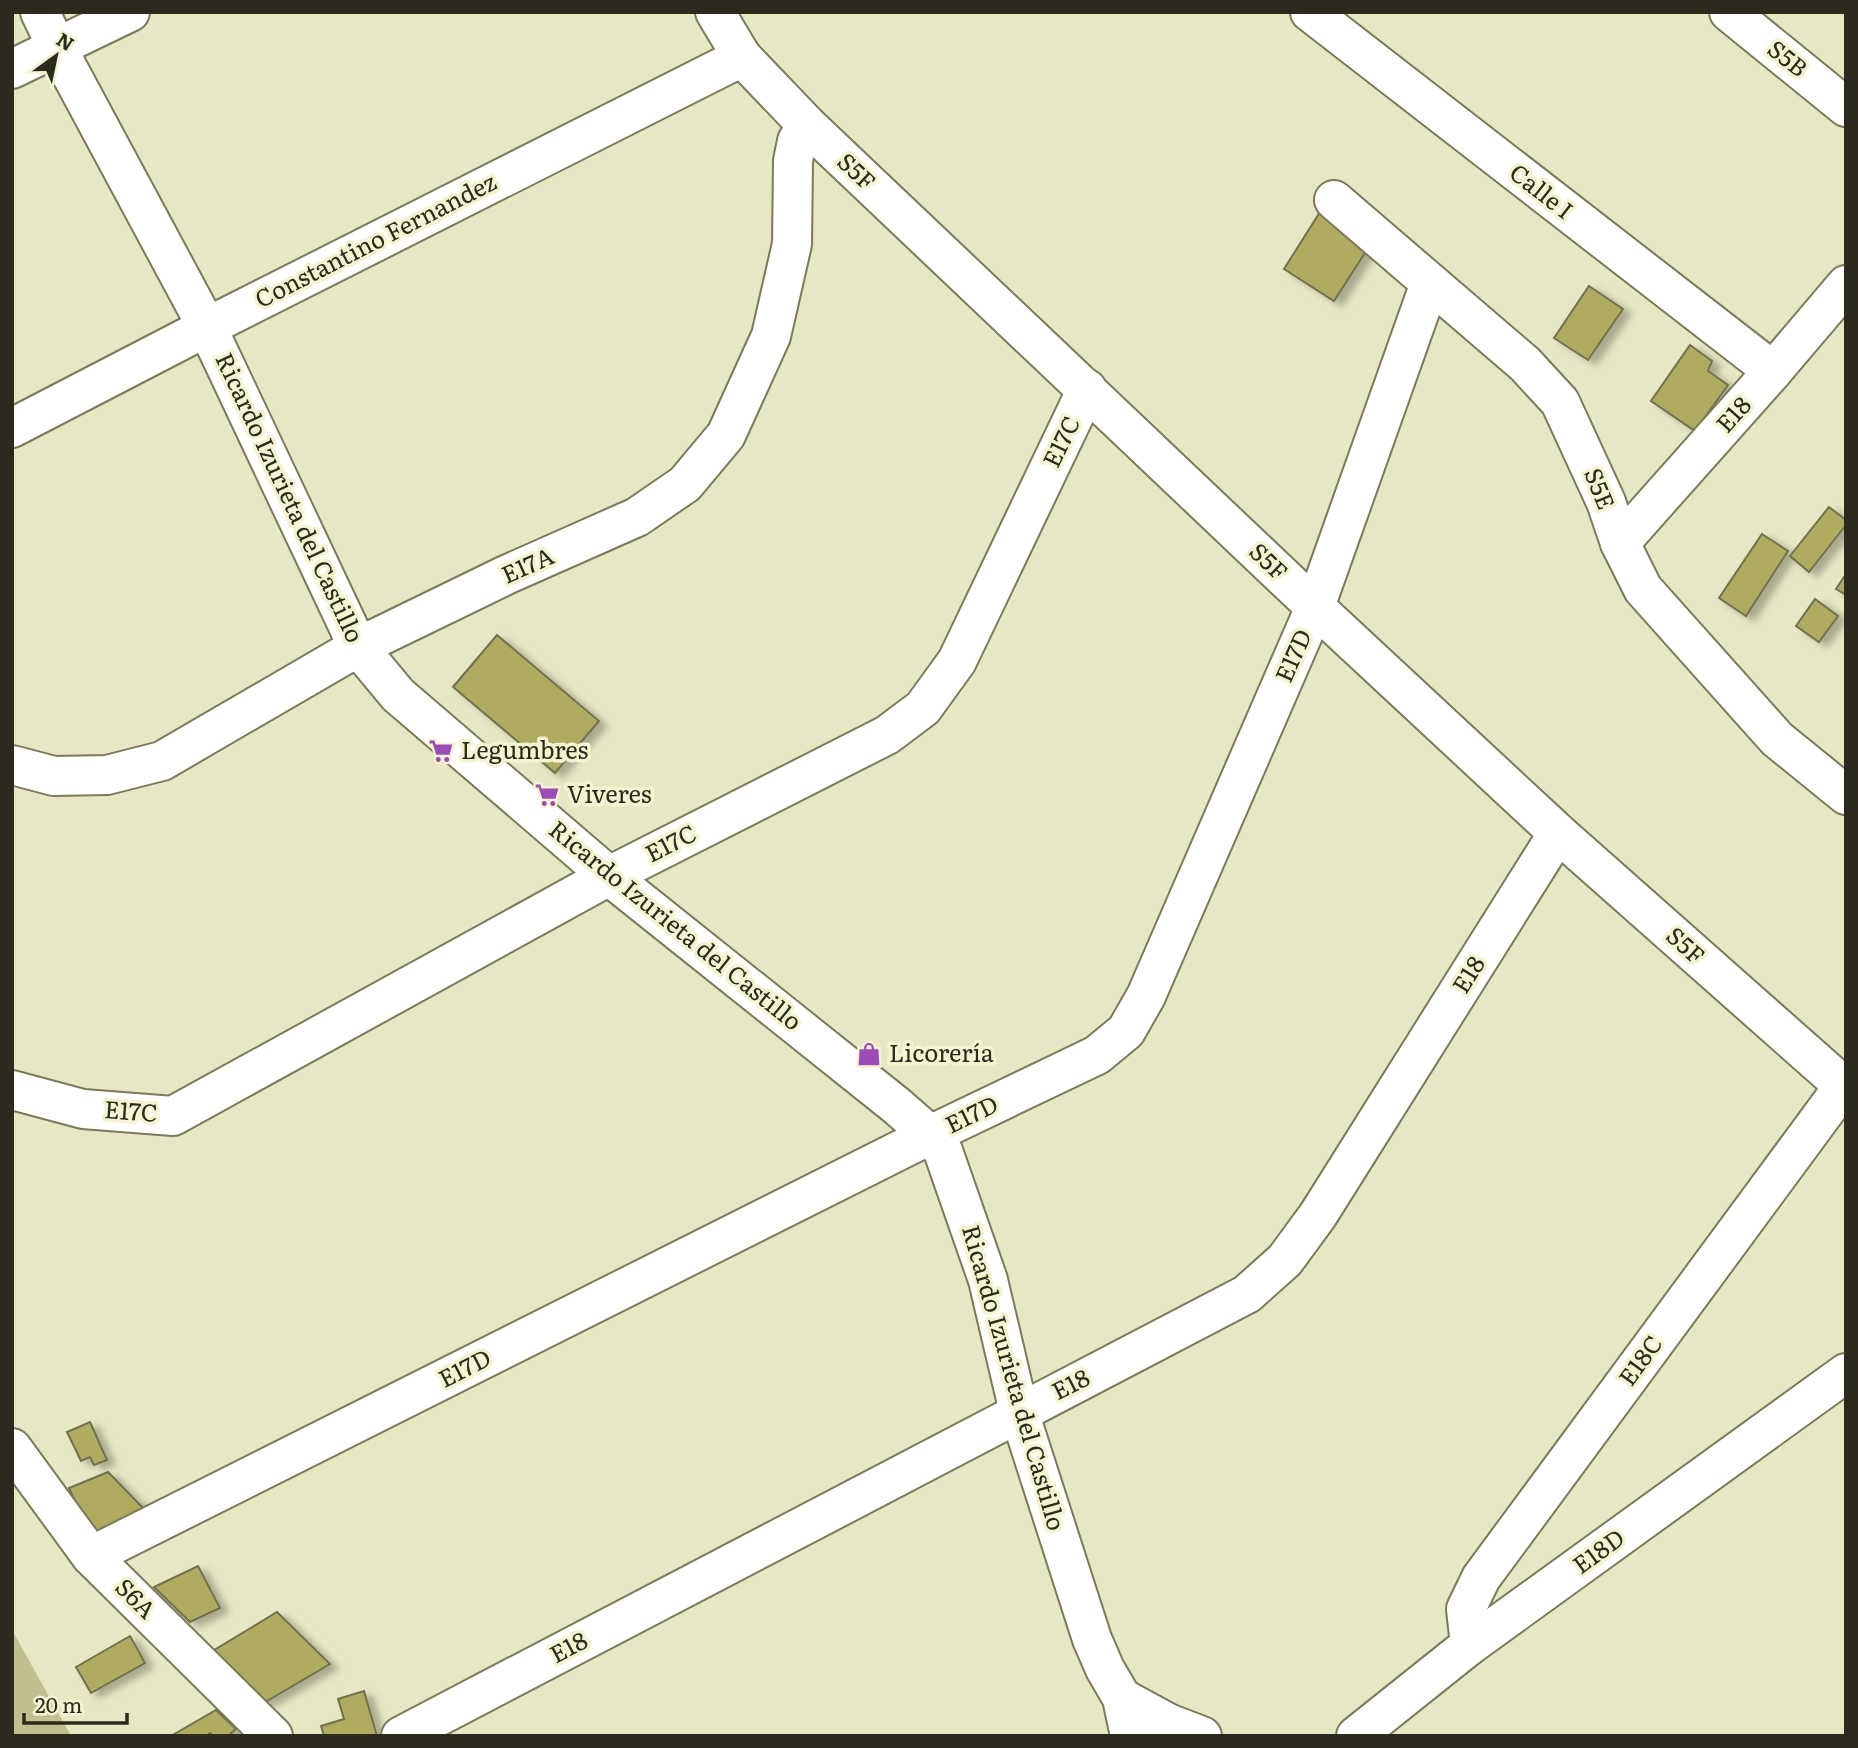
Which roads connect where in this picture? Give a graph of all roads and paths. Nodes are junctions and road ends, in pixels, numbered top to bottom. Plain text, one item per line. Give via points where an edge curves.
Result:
1 (40, 12) edge
2 (130, 12) edge
3 (715, 12) edge
4 (1310, 12) edge
5 (1729, 12) edge
6 (57, 48) junction
7 (742, 57) junction
8 (12, 69) edge
9 (1846, 107) edge
10 (807, 125) junction
11 (1334, 200) dead end
12 (1430, 283) junction
13 (1846, 285) edge
14 (207, 327) junction
15 (1773, 371) junction
16 (1087, 389) junction
17 (12, 428) edge
18 (1620, 543) junction
19 (1315, 607) junction
20 (358, 647) junction
21 (12, 765) edge
22 (1846, 795) edge
23 (1558, 833) junction
24 (609, 876) junction
25 (1844, 1087) edge
26 (12, 1090) edge
27 (930, 1135) junction
28 (1846, 1373) edge
29 (1019, 1412) junction
30 (12, 1448) edge
31 (92, 1556) junction
32 (1470, 1645) junction
33 (1122, 1698) junction
34 (273, 1736) edge
35 (401, 1736) edge
36 (1109, 1736) edge
37 (1130, 1736) edge
38 (1202, 1736) edge
39 (1356, 1736) edge

1 - 6 street, Ricardo Izurieta del Castillo
2 - 6 street
3 - 7 street, S5F
4 - 15 street, Calle I
5 - 9 street, S5B
6 - 8 street
6 - 14 street, Ricardo Izurieta del Castillo
7 - 10 street, S5F
7 - 14 street, Constantino Fernandez
10 - 16 street, S5F
10 - 20 street, E17A via 797,141 793,161 792,244 771,336 726,435 685,484 636,517
11 - 12 street, S5E
12 - 18 street, S5E via 1525,363 1560,402
12 - 19 street, E17D
13 - 15 street, E18
14 - 17 street, Constantino Fernandez
14 - 20 street, Ricardo Izurieta del Castillo
15 - 18 street, E18
16 - 19 street, S5F
16 - 24 street, E17C via 957,661 923,708 887,735
18 - 22 street, S5E via 1643,589 1777,738
19 - 23 street, S5F
19 - 27 street, E17D via 1146,996 1126,1031 1097,1055
20 - 21 street, E17A via 162,761 107,775 54,776
20 - 24 street, Ricardo Izurieta del Castillo via 398,695
23 - 25 street, S5F
23 - 29 street, E18 via 1318,1215 1285,1259 1247,1294
24 - 26 street, E17C via 173,1116 83,1109
24 - 27 street, Ricardo Izurieta del Castillo
25 - 32 street, E18C via 1481,1578 1466,1609
27 - 29 street, Ricardo Izurieta del Castillo via 951,1170 988,1280
27 - 31 street, E17D
28 - 32 street, E18D
29 - 33 street, Ricardo Izurieta del Castillo via 1092,1639
29 - 35 street, E18
30 - 31 street, S6A
31 - 34 street, S6A
32 - 39 street, E18D
33 - 36 street
33 - 37 street, Ricardo Izurieta del Castillo
33 - 38 street

